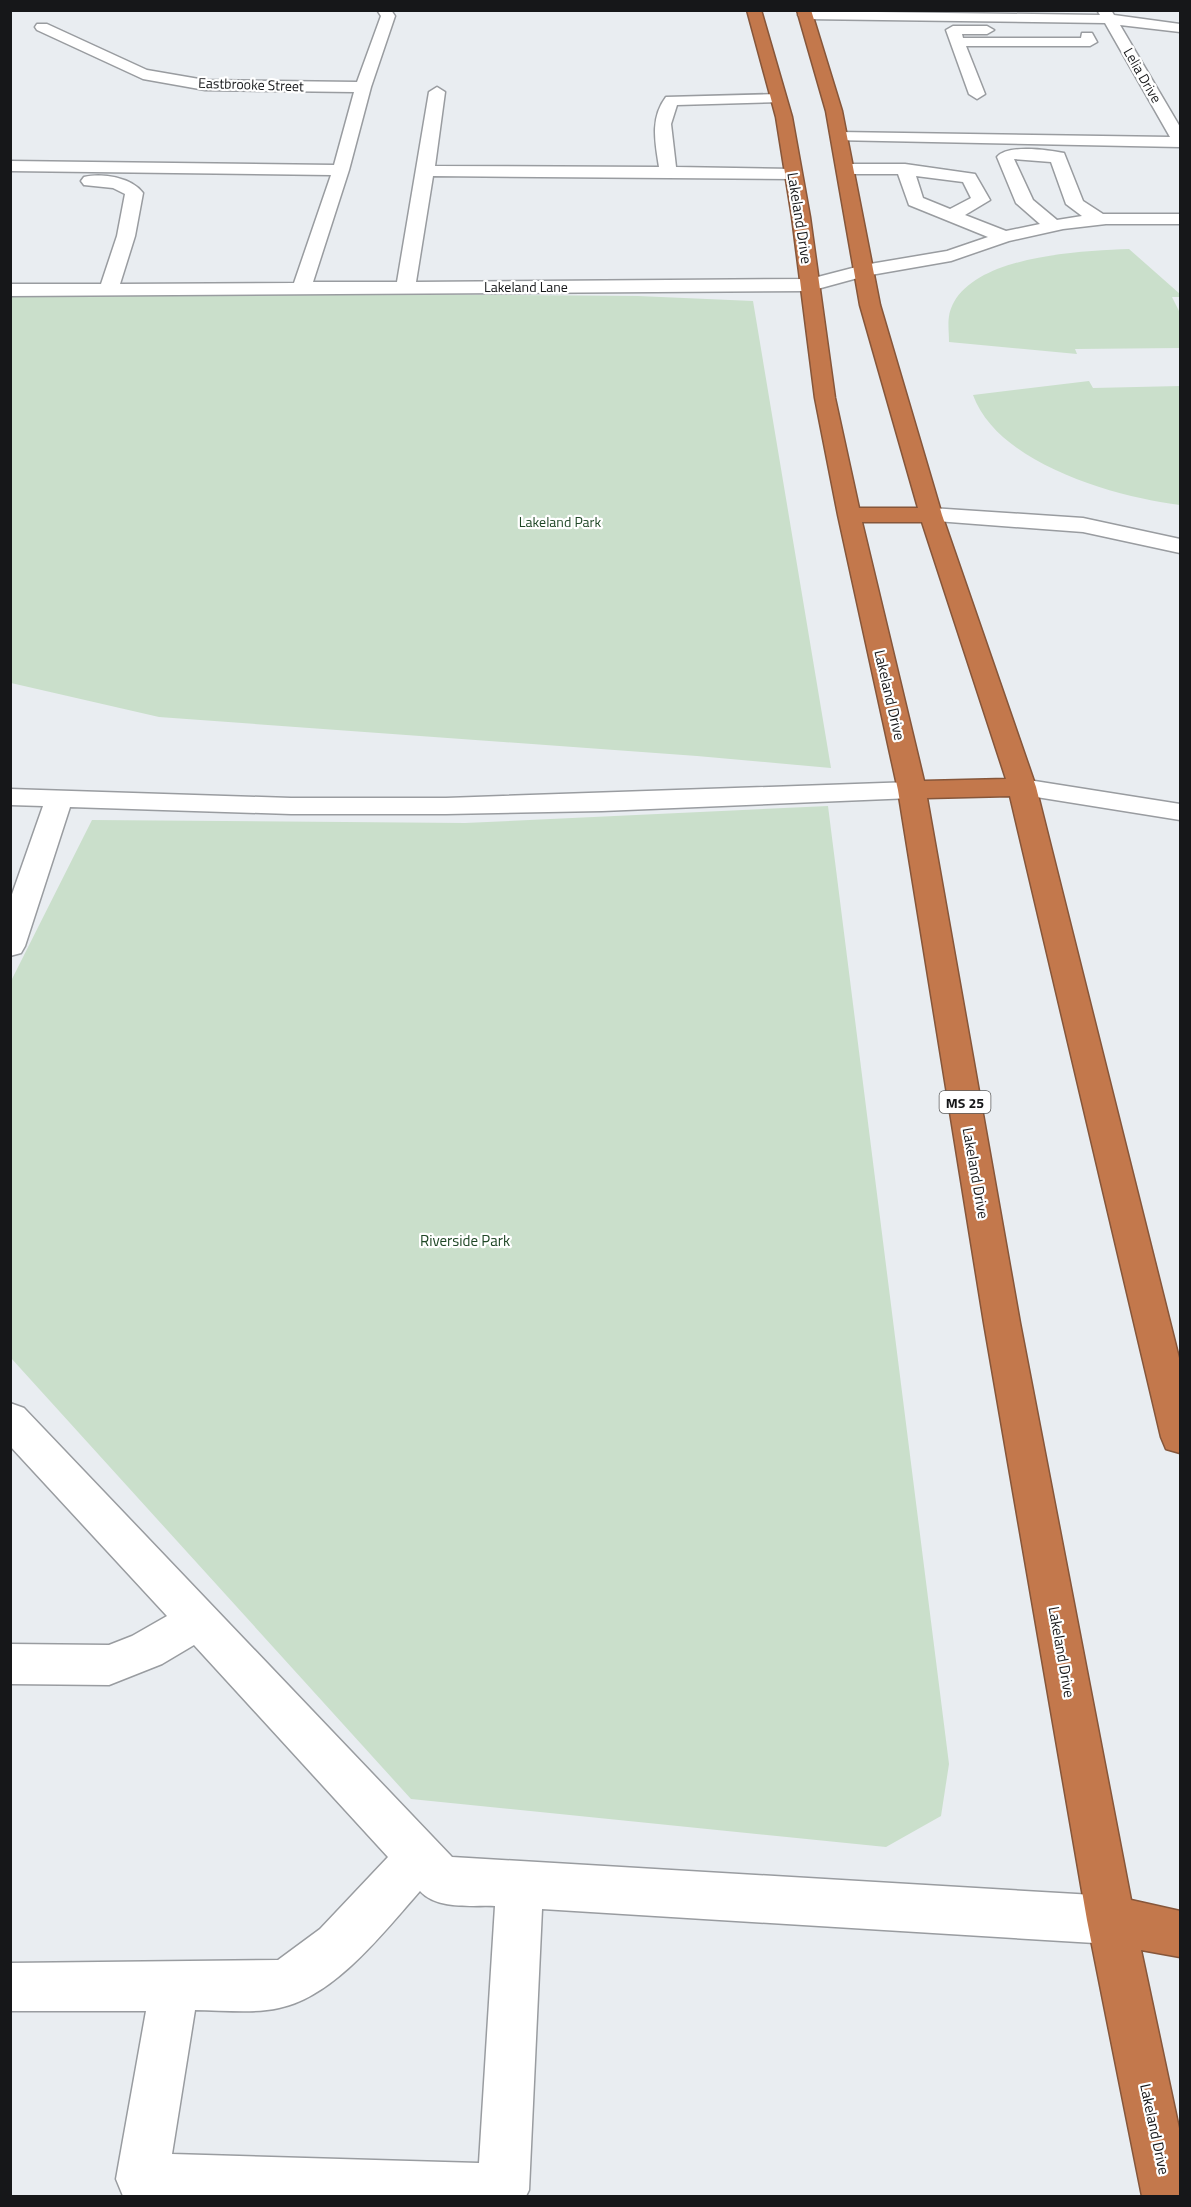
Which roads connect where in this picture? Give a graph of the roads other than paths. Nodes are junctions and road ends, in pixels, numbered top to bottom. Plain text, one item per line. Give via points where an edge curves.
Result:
1 (384, 10) edge
2 (780, 13) edge
3 (901, 13) edge
4 (1107, 15) edge
5 (42, 27) dead end
6 (1180, 28) edge
7 (953, 30) junction
8 (1120, 36) junction
9 (363, 87) junction
10 (437, 92) dead end
11 (977, 94) dead end
12 (778, 99) junction
13 (839, 137) junction
14 (1180, 141) edge
15 (10, 166) edge
16 (905, 169) junction
17 (341, 170) junction
18 (425, 171) junction
19 (668, 172) junction
20 (793, 174) junction
21 (10, 183) edge
22 (855, 184) junction
23 (891, 192) dead end
24 (912, 192) junction
25 (950, 216) junction
26 (1180, 219) edge
27 (1100, 220) junction
28 (1053, 226) junction
29 (1004, 237) junction
30 (864, 271) junction
31 (10, 273) edge
32 (112, 280) junction
33 (810, 285) junction
34 (406, 287) junction
35 (302, 288) junction
36 (10, 290) edge
37 (849, 515) junction
38 (931, 515) junction
39 (1180, 546) edge
40 (1022, 787) junction
41 (912, 790) junction
42 (10, 797) edge
43 (59, 799) junction
44 (1180, 812) edge
45 (10, 946) edge
46 (10, 1419) edge
47 (1180, 1437) edge
48 (198, 1620) junction
49 (10, 1664) edge
50 (419, 1857) junction
51 (520, 1884) junction
52 (1111, 1920) junction
53 (1180, 1934) edge
54 (176, 1986) junction
55 (10, 1988) edge
56 (1168, 2196) edge

1 - 9 street via 388,16
2 - 3 street
2 - 12 highway, Lakeland Drive / MS 25
2 - 13 highway via 834,111
3 - 7 street
4 - 6 street
4 - 7 street
4 - 8 street, Lelia Drive
5 - 9 street, Eastbrooke Street via 143,74 205,85
7 - 8 street via 1090,42 1087,36
7 - 11 street
8 - 14 street, Lelia Drive
9 - 17 street
10 - 18 street
12 - 19 street via 672,100 665,109 663,122
12 - 20 highway, Lakeland Drive / MS 25
13 - 14 street
13 - 22 highway
15 - 17 street
16 - 22 street
16 - 24 street
16 - 25 street via 969,178 981,200
17 - 35 street
18 - 19 street
18 - 34 street
19 - 20 street
20 - 33 highway, Lakeland Drive / MS 25
21 - 32 street via 106,181 128,187 134,193
22 - 30 highway
23 - 24 street
24 - 25 street via 915,201
25 - 29 street
26 - 27 street, Lakeland Lane
27 - 28 street, Lakeland Lane
27 - 28 street via 1075,204 1058,157 1005,156 1025,203
28 - 29 street, Lakeland Lane
29 - 30 street, Lakeland Lane via 951,256
30 - 33 street, Lakeland Lane
30 - 38 highway via 870,305
31 - 32 street
32 - 35 street, Lakeland Lane
32 - 36 street, Lakeland Lane
33 - 34 street, Lakeland Lane
33 - 37 highway, Lakeland Drive / MS 25 via 825,398
34 - 35 street, Lakeland Lane
37 - 38 highway
37 - 41 highway, Lakeland Drive / MS 25
38 - 39 street via 1083,525
38 - 40 highway
40 - 41 highway
40 - 44 street
40 - 47 highway
41 - 43 street via 485,804 292,806
41 - 52 highway, Lakeland Drive / MS 25 via 1002,1323
42 - 43 street
43 - 45 street
46 - 48 street
48 - 49 street via 147,1650 109,1665
48 - 50 street
50 - 51 street via 441,1880
50 - 54 street via 314,1964 283,1983
51 - 52 street
51 - 54 street via 503,2190 142,2179
52 - 53 highway
52 - 56 highway, Lakeland Drive / MS 25
54 - 55 street

